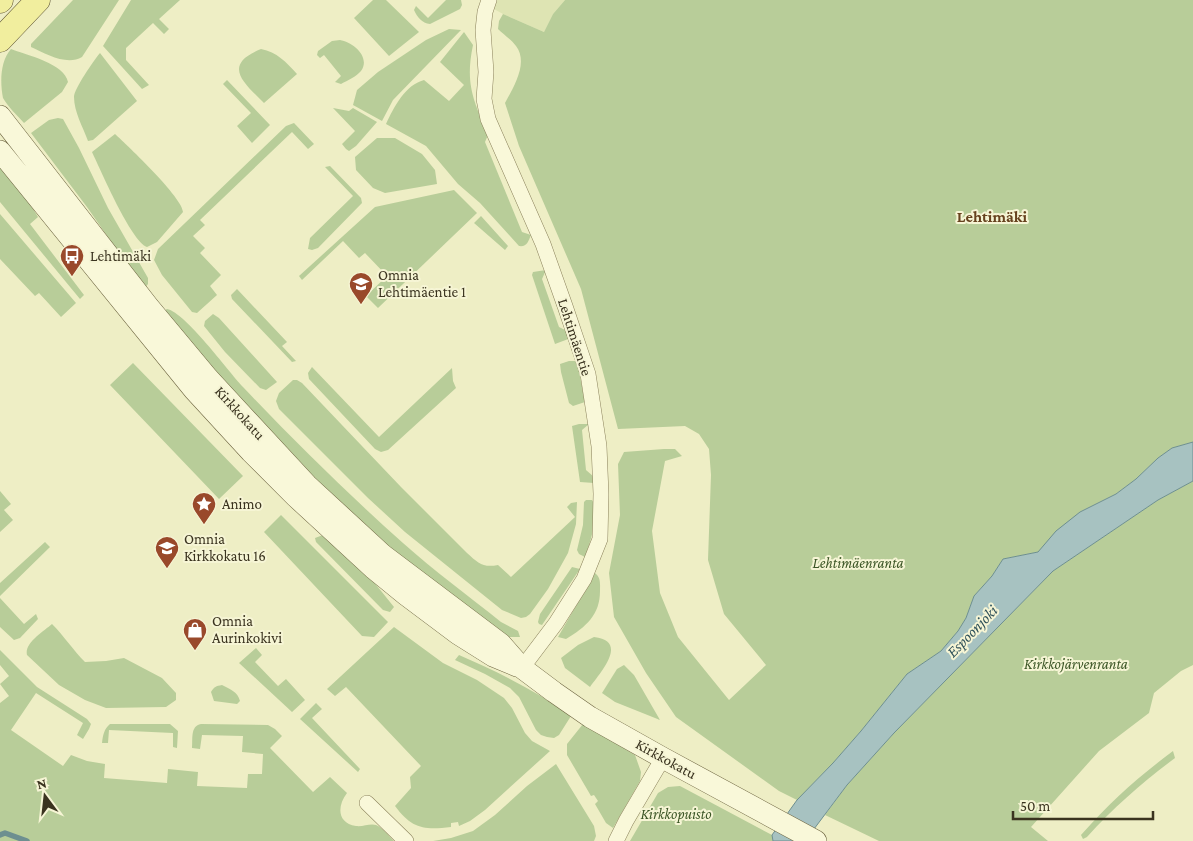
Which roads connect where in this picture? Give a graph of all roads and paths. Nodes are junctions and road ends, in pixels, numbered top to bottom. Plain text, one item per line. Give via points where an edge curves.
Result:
1 (38, 0) edge
2 (489, 0) edge
3 (0, 40) edge
4 (0, 116) edge
5 (0, 151) edge
6 (522, 668) junction
7 (664, 758) junction
8 (368, 803) dead end
9 (406, 841) edge
10 (616, 841) edge
11 (816, 841) edge

1 - 3 main road
2 - 6 street, Lehtimäentie via 483,30 484,99 488,119 543,244 588,374 599,446 600,539 584,579
4 - 6 main road, Kirkkokatu via 148,306 261,437 307,485 384,555 501,644
5 - 6 main road, Kirkkokatu via 194,390 296,498 373,568 443,623 493,656
6 - 7 main road, Kirkkokatu via 590,717
7 - 10 street
7 - 11 main road, Kirkkokatu
8 - 9 street

